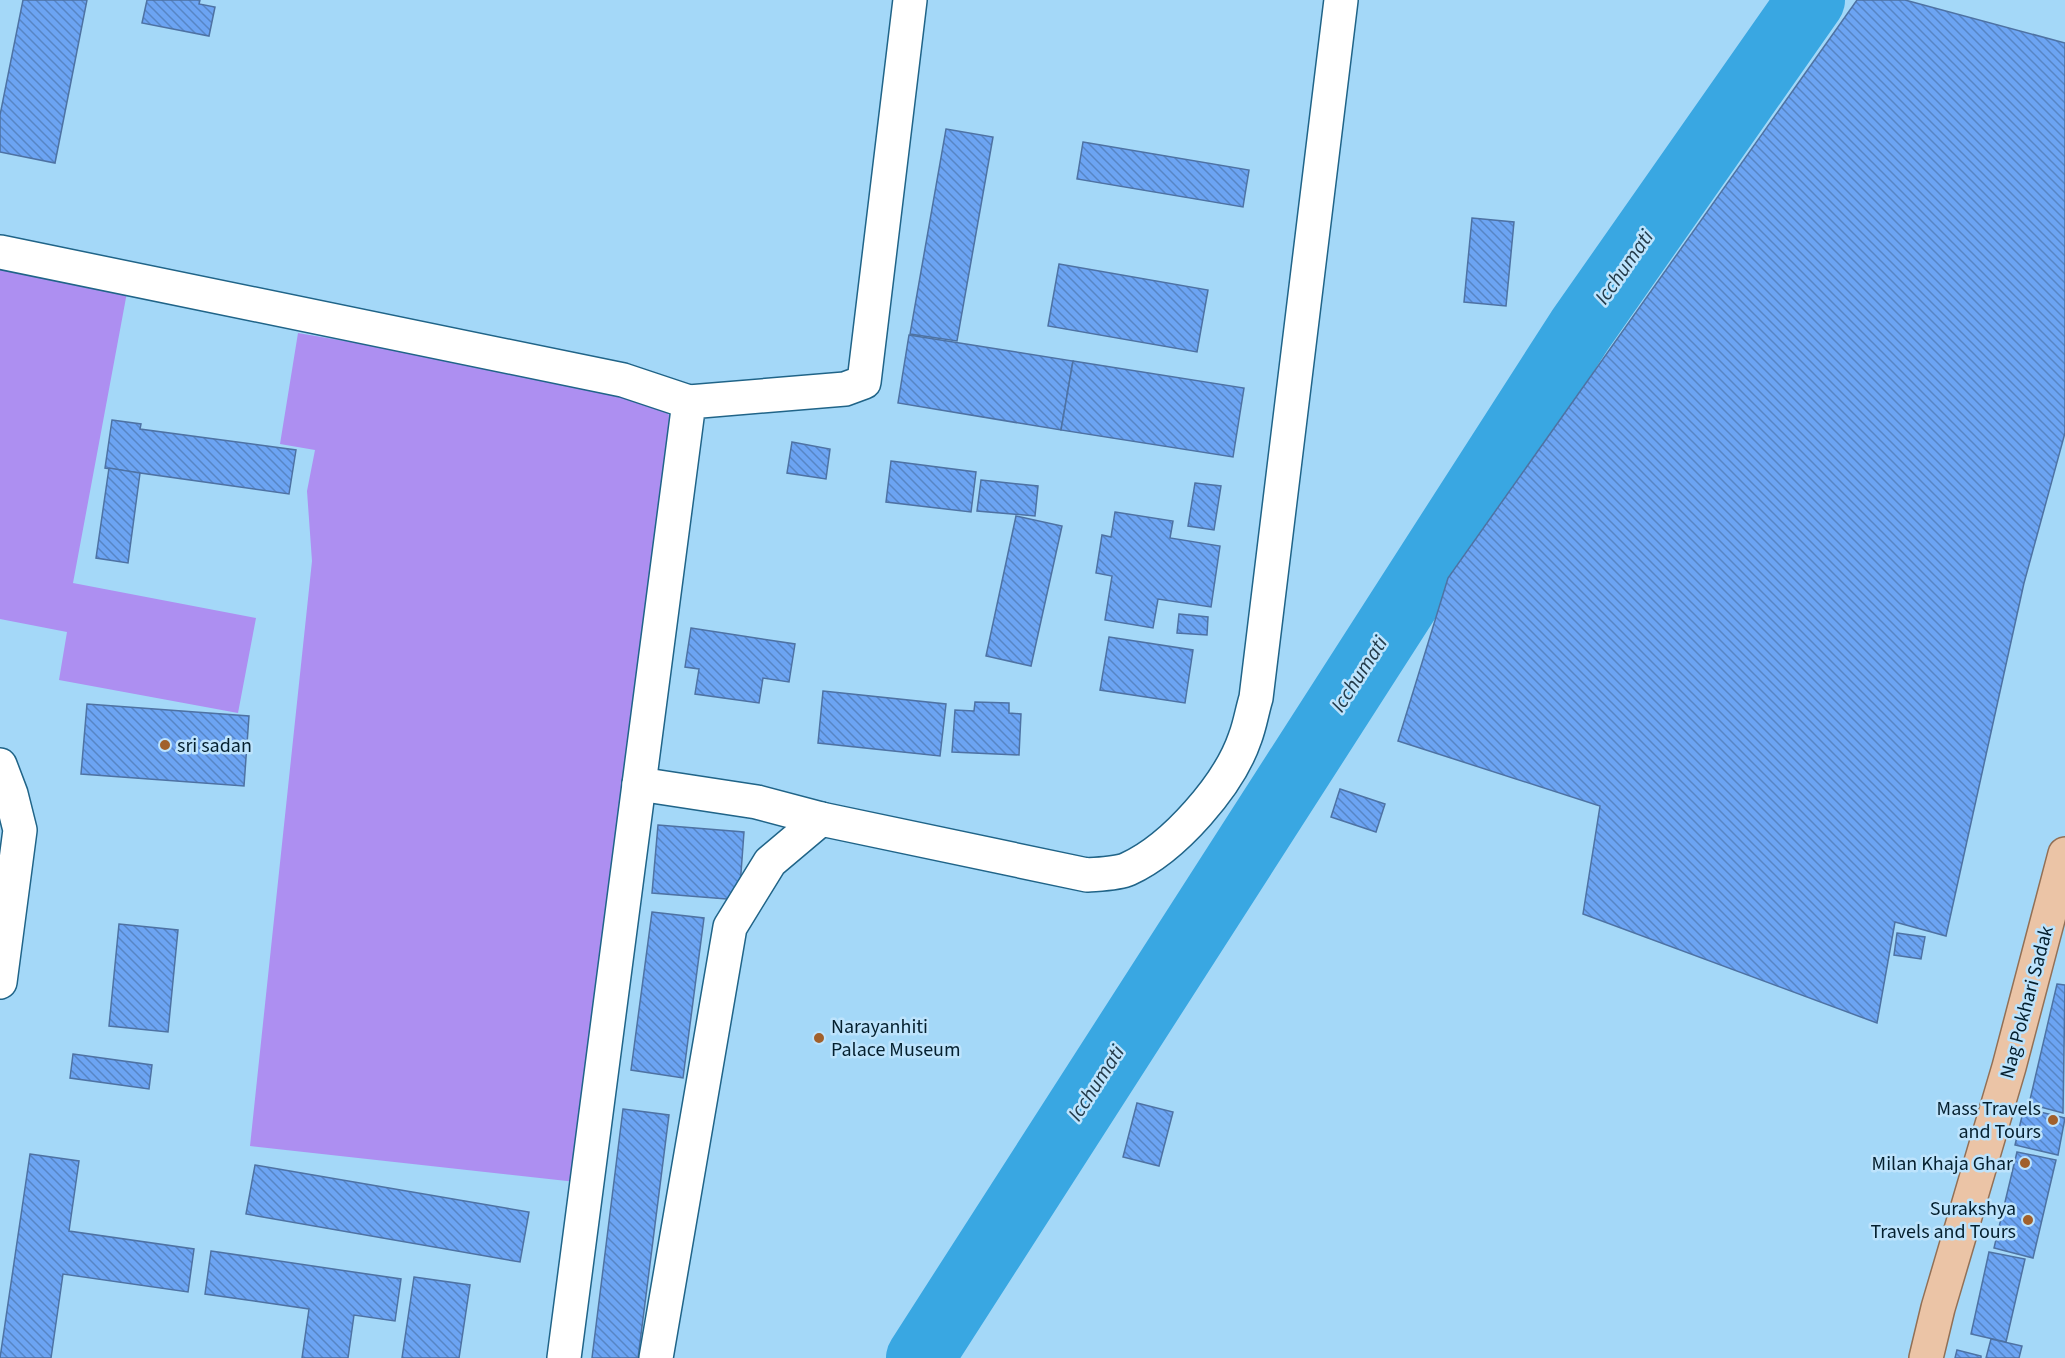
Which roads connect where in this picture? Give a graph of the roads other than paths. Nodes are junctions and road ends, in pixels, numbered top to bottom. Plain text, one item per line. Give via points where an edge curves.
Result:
1 (910, 0) edge
2 (1341, 0) edge
3 (0, 252) edge
4 (689, 402) junction
5 (0, 765) edge
6 (639, 784) junction
7 (821, 819) junction
8 (2065, 854) edge
9 (0, 982) edge
10 (564, 1358) edge
11 (656, 1358) edge
12 (1926, 1358) edge

1 - 4 lane via 864,382 845,389
2 - 7 lane via 1256,698 1245,739 1223,781 1184,827 1154,853 1126,870 1087,875
3 - 4 lane via 623,380
4 - 6 lane
5 - 9 lane via 20,830
6 - 7 lane via 757,802
6 - 10 lane
7 - 11 lane via 770,862 730,927
8 - 12 main road, Nag Pokhari Sadak

